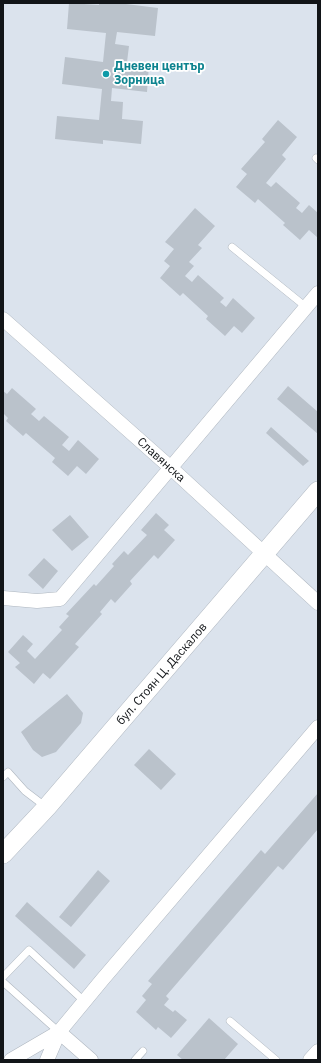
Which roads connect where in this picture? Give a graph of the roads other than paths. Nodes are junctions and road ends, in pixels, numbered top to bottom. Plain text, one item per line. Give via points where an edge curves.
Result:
1 (232, 247) dead end
2 (318, 293) edge
3 (306, 307) junction
4 (3, 319) edge
5 (171, 468) junction
6 (318, 491) edge
7 (265, 555) junction
8 (3, 598) edge
9 (318, 603) edge
10 (318, 727) edge
11 (3, 777) edge
12 (47, 807) junction
13 (3, 854) edge
14 (3, 977) edge
15 (3, 982) edge
16 (85, 1002) junction
17 (230, 1021) dead end
18 (59, 1032) junction
19 (143, 1051) dead end
20 (318, 1051) edge
21 (11, 1060) edge
22 (47, 1060) edge
23 (91, 1060) edge
24 (135, 1060) edge
25 (276, 1060) edge
26 (310, 1060) edge

1 - 3 lane
2 - 3 street
3 - 5 street
4 - 5 street, Славянска
5 - 7 street, Славянска
5 - 8 street via 60,599 37,601
6 - 7 street, бул. Стоян Ц. Даскалов
7 - 9 street, Славянска
7 - 12 street, бул. Стоян Ц. Даскалов
10 - 16 street
11 - 12 lane via 8,772 26,791
12 - 13 street, бул. Стоян Ц. Даскалов
14 - 16 lane via 29,950
15 - 18 lane
16 - 18 street
17 - 25 lane
18 - 21 street
18 - 22 street
18 - 23 street
19 - 24 lane
20 - 26 street

